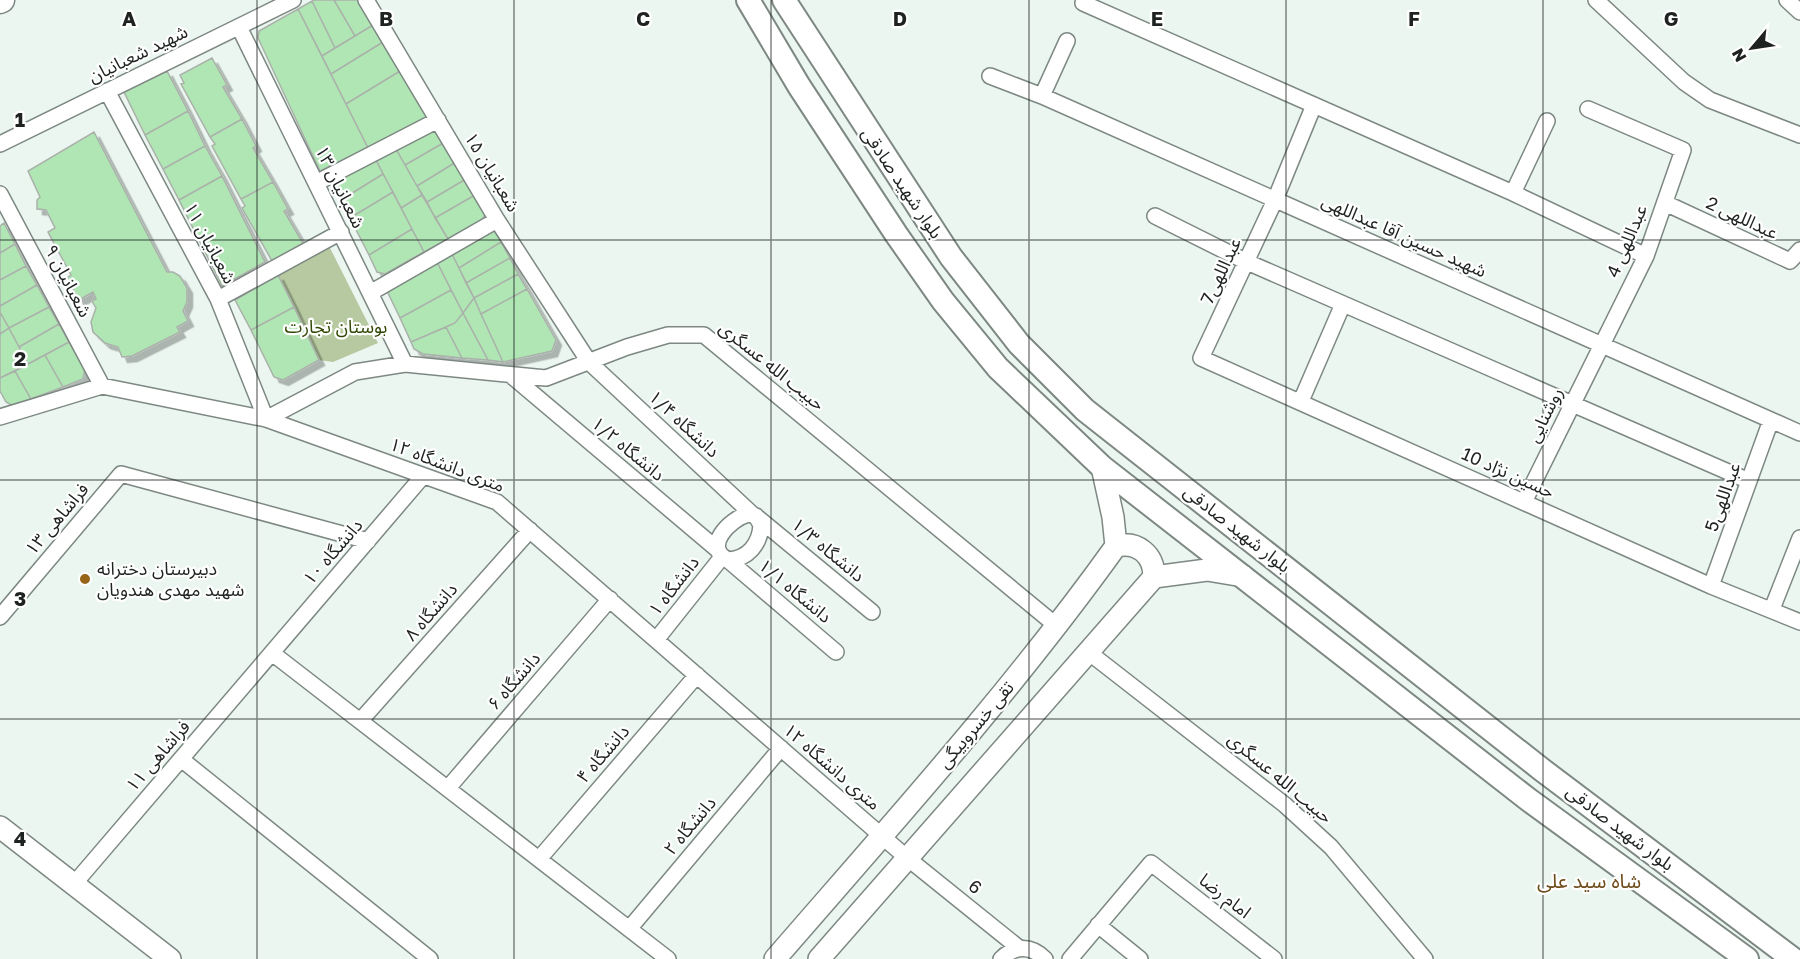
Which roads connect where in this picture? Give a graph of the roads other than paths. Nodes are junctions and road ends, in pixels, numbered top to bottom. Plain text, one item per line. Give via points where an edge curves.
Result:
1 (293, 0) edge
2 (366, 0) edge
3 (748, 0) edge
4 (784, 0) edge
5 (1596, 0) edge
6 (1787, 0) edge
7 (1083, 3) dead end
8 (1800, 12) edge
9 (239, 27) junction
10 (1067, 41) dead end
11 (990, 76) dead end
12 (107, 91) junction
13 (1042, 96) junction
14 (1314, 105) junction
15 (1588, 109) dead end
16 (438, 120) junction
17 (1547, 121) dead end
18 (1800, 135) edge
19 (0, 144) edge
20 (316, 183) junction
21 (1513, 193) junction
22 (0, 194) edge
23 (1275, 200) junction
24 (1665, 203) junction
25 (1155, 216) dead end
26 (497, 220) junction
27 (340, 232) junction
28 (1800, 250) edge
29 (1646, 256) junction
30 (1247, 262) junction
31 (370, 293) junction
32 (218, 299) junction
33 (1343, 304) junction
34 (1601, 345) junction
35 (1201, 358) joint
36 (589, 362) junction
37 (405, 364) junction
38 (513, 377) junction
39 (102, 386) junction
40 (1301, 401) junction
41 (1571, 405) junction
42 (2, 412) edge
43 (266, 419) junction
44 (1771, 420) junction
45 (1800, 433) edge
46 (1102, 467) junction
47 (423, 476) junction
48 (1749, 481) junction
49 (1524, 502) junction
50 (755, 516) junction
51 (530, 530) junction
52 (1800, 538) edge
53 (368, 541) junction
54 (1116, 546) junction
55 (722, 556) junction
56 (1243, 576) junction
57 (1154, 577) junction
58 (1711, 586) junction
59 (610, 599) junction
60 (1772, 609) junction
61 (872, 612) dead end
62 (0, 617) edge
63 (1800, 622) edge
64 (1058, 627) junction
65 (657, 640) junction
66 (1087, 651) junction
67 (836, 652) dead end
68 (272, 653) junction
69 (697, 675) junction
70 (362, 720) junction
71 (781, 748) junction
72 (181, 759) junction
73 (448, 788) junction
74 (0, 827) edge
75 (881, 836) junction
76 (906, 857) junction
77 (539, 859) junction
78 (74, 884) junction
79 (1098, 925) junction
80 (629, 928) junction
81 (1019, 948) junction
82 (170, 959) edge
83 (430, 959) edge
84 (668, 959) edge
85 (775, 959) edge
86 (819, 959) edge
87 (1001, 959) edge
88 (1046, 959) edge
89 (1070, 959) edge
90 (1140, 959) edge
91 (1274, 959) edge
92 (1425, 959) edge
93 (1747, 959) edge
94 (1793, 959) edge

1 - 9 street, شهید شعبانیان
2 - 16 street, شعبانیان ۱۵
3 - 46 main road, بلوار شهید صادقی via 799,86 943,301 998,368
4 - 94 main road, بلوار شهید صادقی via 951,257 1019,344 1085,410 1541,769
5 - 18 street via 1684,82 1710,100
6 - 8 street
7 - 14 street
9 - 12 street, شهید شعبانیان
9 - 20 street, شعبانیان ۱۳
10 - 13 street
11 - 13 street, شهید حسین آقا عبداللهی
12 - 19 street, شهید شعبانیان
12 - 32 street, شعبانیان ۱۱
13 - 23 street, شهید حسین آقا عبداللهی
14 - 21 street
14 - 23 street, عبداللهی7
15 - 24 street, عبداللهی 4 via 1683,150
16 - 20 street
16 - 26 street, شعبانیان ۱۵
17 - 21 street
20 - 27 street, شعبانیان ۱۳
21 - 29 street
22 - 39 street, شعبانیان ۹
23 - 30 street, عبداللهی7
23 - 34 street, شهید حسین آقا عبداللهی
24 - 28 street, عبداللهی 2 via 1790,261
24 - 29 street, عبداللهی 4
25 - 30 street
26 - 31 street
26 - 36 street, شعبانیان ۱۵
27 - 31 street, شعبانیان ۱۳
27 - 32 street
29 - 34 street, عبداللهی 4
30 - 33 street
30 - 35 street, عبداللهی7
31 - 37 street, شعبانیان ۱۳
32 - 43 street, شعبانیان ۱۱
33 - 40 street
33 - 41 street
34 - 41 street, روشنایی
34 - 44 street, شهید حسین آقا عبداللهی
35 - 40 street, حسین نژاد 10
36 - 38 street, حبیب الله عسگری via 546,378
36 - 50 street, دانشگاه ۱/۴
36 - 64 street, حبیب الله عسگری via 669,334 704,335
37 - 38 street, حبیب الله عسگری
37 - 43 street, حبیب الله عسگری via 355,372
38 - 55 street, دانشگاه ۱/۲
39 - 42 street, ۱۲ متری دانشگاه
39 - 43 street, ۱۲ متری دانشگاه
40 - 49 street, حسین نژاد 10
41 - 48 street
41 - 49 street, روشنایی
43 - 47 street, ۱۲ متری دانشگاه
44 - 45 street, شهید حسین آقا عبداللهی
44 - 48 street, عبداللهی5
46 - 54 main road
46 - 56 main road, بلوار شهید صادقی
47 - 51 street, ۱۲ متری دانشگاه via 497,501
47 - 53 street, دانشگاه ۱۰
48 - 58 street, عبداللهی5
49 - 58 street, حسین نژاد 10
50 - 55 street via 739,517 724,529
50 - 55 street via 761,534 757,543 742,557
50 - 61 street, دانشگاه ۱/۳
51 - 59 street, ۱۲ متری دانشگاه
51 - 70 street, دانشگاه ۸
52 - 60 street
53 - 62 street, فراشاهی ۱۳ via 121,474
53 - 68 street, دانشگاه ۱۰
54 - 57 main road via 1130,545 1143,551 1152,562
54 - 64 main road, تقی خسروبیگی
55 - 65 street, دانشگاه ۱
55 - 67 street, دانشگاه ۱/۱
56 - 57 main road via 1207,570
56 - 93 main road, بلوار شهید صادقی via 1529,800
57 - 66 main road, تقی خسروبیگی
58 - 60 street, حسین نژاد 10
59 - 65 street, ۱۲ متری دانشگاه
59 - 73 street, دانشگاه ۶
60 - 63 street, حسین نژاد 10
64 - 75 main road, تقی خسروبیگی
65 - 69 street, ۱۲ متری دانشگاه
66 - 76 main road, تقی خسروبیگی
66 - 92 street, حبیب الله عسگری via 1285,804 1330,847
68 - 70 street
68 - 72 street, فراشاهی ۱۱
69 - 71 street, ۱۲ متری دانشگاه
69 - 77 street, دانشگاه ۴
70 - 73 street
71 - 75 street, ۱۲ متری دانشگاه
71 - 80 street, دانشگاه ۲
72 - 78 street, فراشاهی ۱۱
72 - 83 street
73 - 77 street
74 - 78 main road
75 - 76 street, ۱۲ متری دانشگاه
75 - 85 main road, تقی خسروبیگی
76 - 81 street, 6
76 - 86 main road, تقی خسروبیگی
77 - 80 street
78 - 82 main road
79 - 89 street
79 - 90 street
79 - 91 street, امام رضا via 1151,863
80 - 84 street
81 - 87 street
81 - 88 street, 6 via 1037,951

